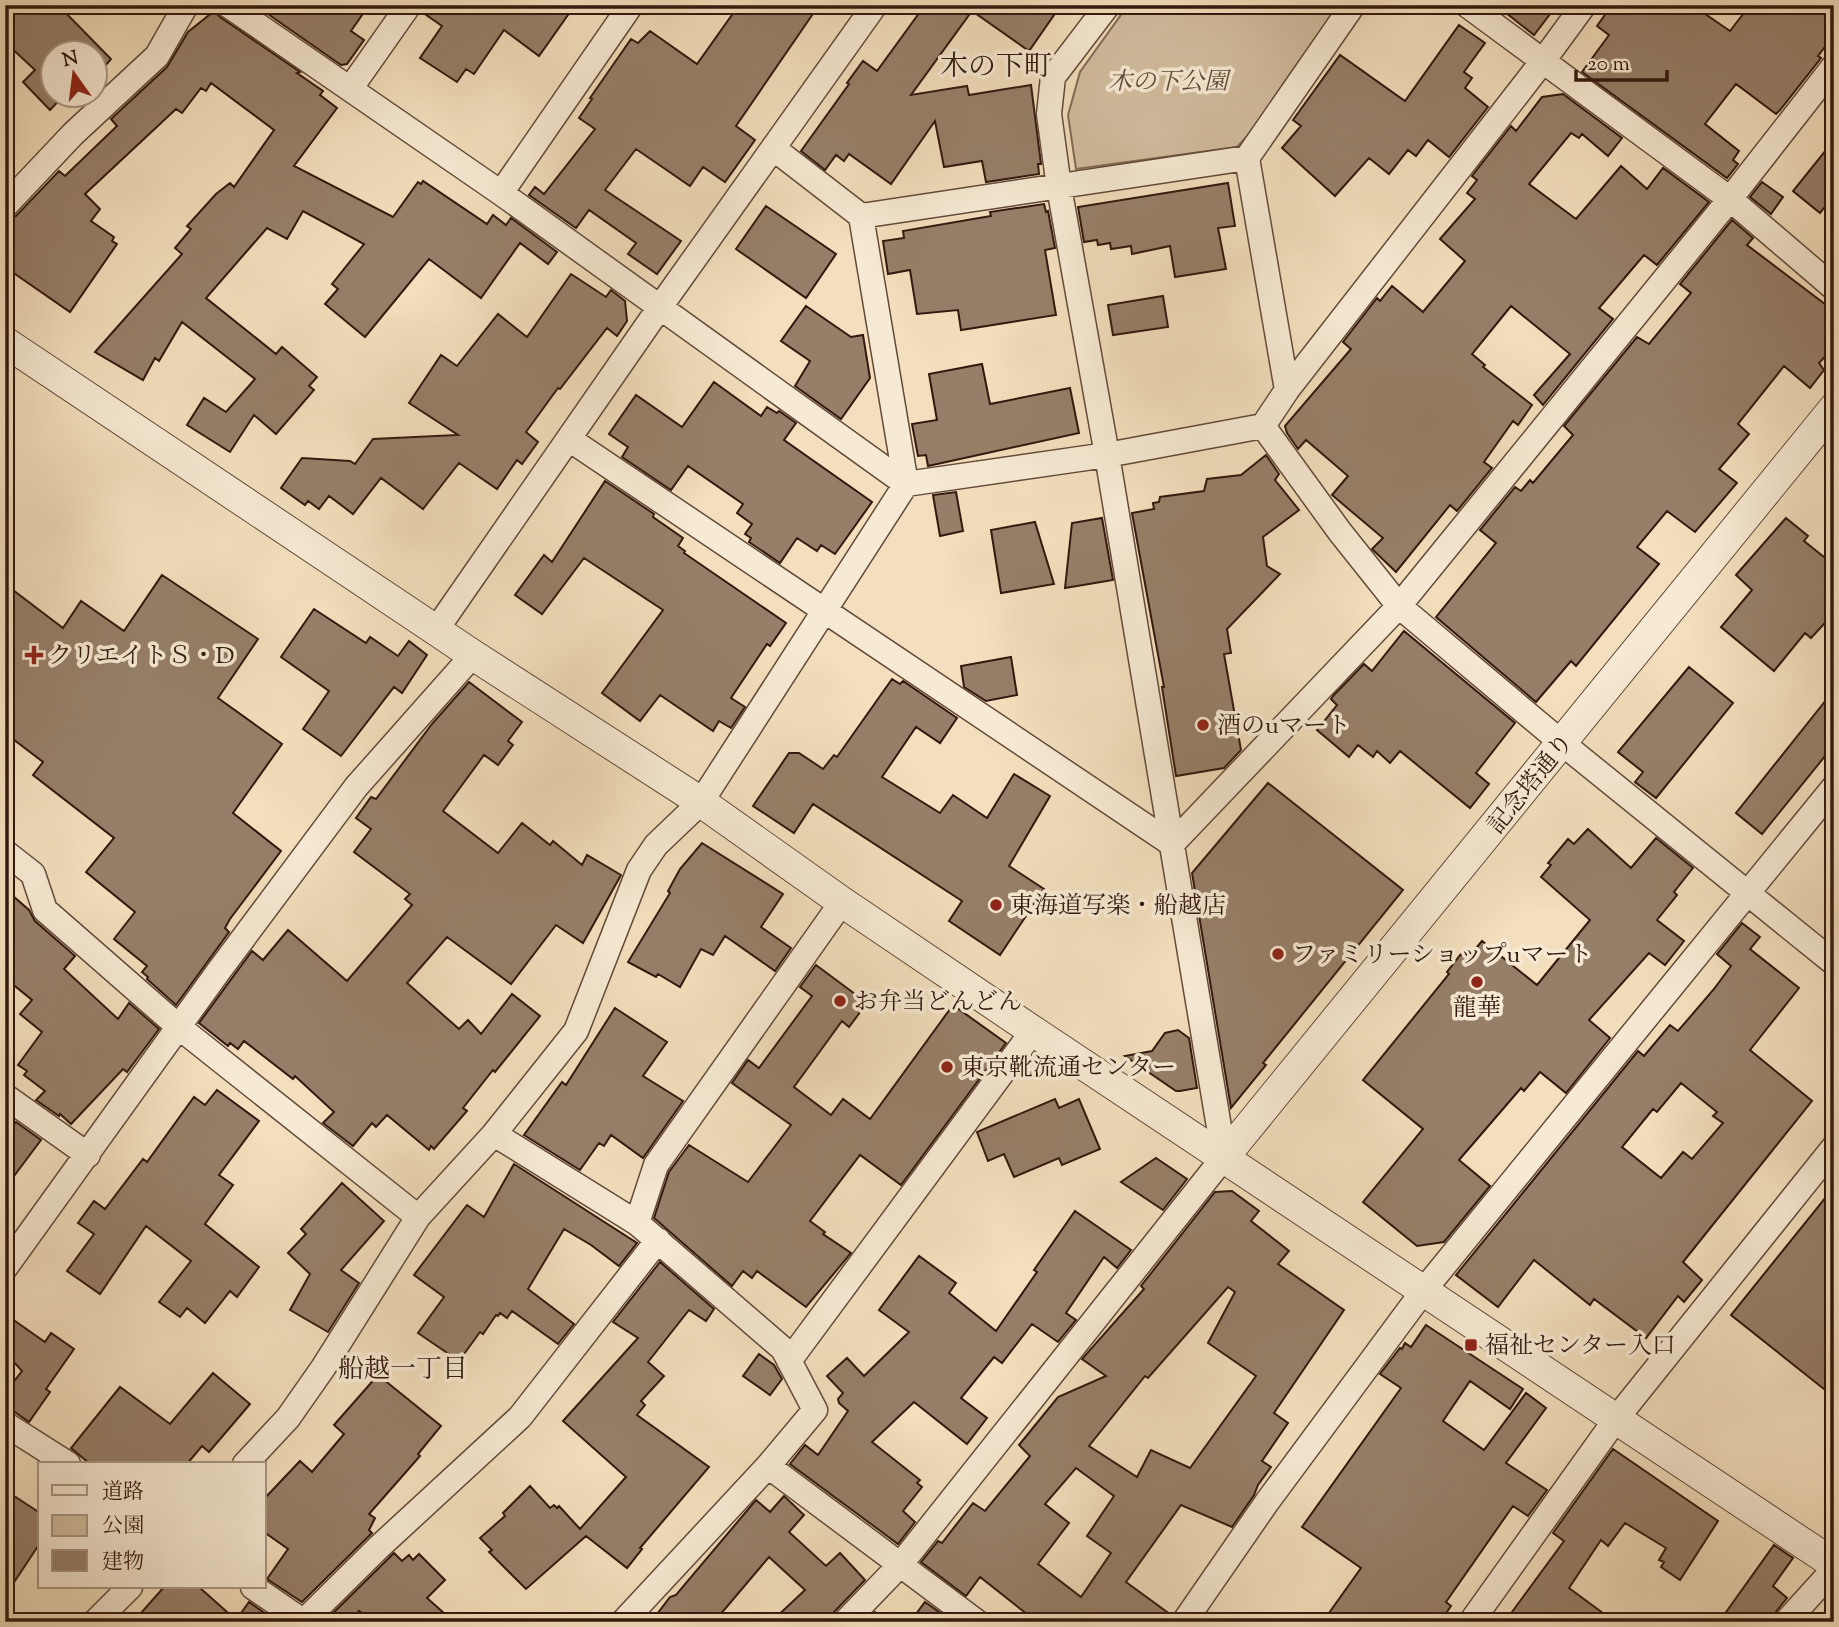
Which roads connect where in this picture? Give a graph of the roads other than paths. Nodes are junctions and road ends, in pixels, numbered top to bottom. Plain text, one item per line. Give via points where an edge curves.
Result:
1 (186, 5) edge
2 (228, 5) edge
3 (409, 5) edge
4 (631, 5) edge
5 (875, 5) edge
6 (1108, 5) edge
7 (1353, 5) edge
8 (1466, 5) edge
9 (1584, 5) edge
10 (1543, 61) junction
11 (1834, 66) edge
12 (350, 89) junction
13 (773, 148) junction
14 (1247, 159) junction
15 (1059, 187) junction
16 (501, 193) junction
17 (1730, 199) junction
18 (5, 206) edge
19 (861, 216) junction
20 (1834, 288) edge
21 (660, 307) junction
22 (5, 342) edge
23 (1287, 390) junction
24 (1834, 408) edge
25 (1264, 426) junction
26 (569, 439) junction
27 (1107, 455) junction
28 (906, 484) junction
29 (1399, 606) junction
30 (825, 611) junction
31 (436, 630) junction
32 (473, 655) junction
33 (1562, 743) junction
34 (1834, 786) edge
35 (701, 802) junction
36 (1172, 844) junction
37 (5, 852) edge
38 (1748, 892) junction
39 (842, 902) junction
40 (1834, 963) edge
41 (180, 1028) junction
42 (1033, 1031) junction
43 (5, 1096) edge
44 (494, 1134) junction
45 (1834, 1147) edge
46 (88, 1155) junction
47 (1224, 1157) junction
48 (418, 1217) junction
49 (637, 1223) junction
50 (659, 1240) junction
51 (5, 1268) edge
52 (1424, 1290) junction
53 (789, 1361) junction
54 (1616, 1419) junction
55 (5, 1424) edge
56 (65, 1462) edge
57 (247, 1462) edge
58 (768, 1466) junction
59 (900, 1565) junction
60 (1834, 1567) edge
61 (129, 1588) edge
62 (254, 1588) edge
63 (95, 1622) edge
64 (303, 1622) edge
65 (623, 1622) edge
66 (845, 1622) edge
67 (977, 1622) edge
68 (1184, 1622) edge
69 (1471, 1622) edge
70 (1786, 1622) edge

1 - 18 street via 157,56
2 - 12 street
3 - 12 street
4 - 16 street
5 - 13 street
6 - 15 street via 1053,77 1049,114
7 - 14 street
8 - 10 street
9 - 10 street
10 - 17 street
10 - 23 street
11 - 17 street
12 - 16 street
13 - 19 street
13 - 21 street
14 - 15 street
14 - 23 street
15 - 19 street
15 - 27 street
16 - 21 street
17 - 20 street
17 - 29 street
19 - 28 street
21 - 26 street
21 - 28 street
22 - 31 street
23 - 25 street
24 - 33 street, 記念塔通り
25 - 27 street
25 - 29 street
26 - 30 street
26 - 31 street
27 - 28 street
27 - 36 street
28 - 30 street
29 - 33 street
29 - 36 street
30 - 35 street
30 - 36 street
31 - 32 street
32 - 35 street
32 - 41 street via 356,787
33 - 38 street
33 - 47 street, 記念塔通り
34 - 38 street
35 - 39 street
35 - 44 street via 656,845 639,870 576,1031
36 - 47 street
37 - 41 street via 33,874 45,910
38 - 40 street
38 - 52 street
39 - 42 street
39 - 49 street via 656,1165
41 - 46 street
41 - 48 street
42 - 47 street
42 - 53 street
43 - 46 street
44 - 48 street
44 - 49 street
45 - 54 street
46 - 51 street
47 - 52 street
47 - 59 street
48 - 57 street via 316,1378 288,1418
49 - 50 street
50 - 53 street via 783,1349
50 - 64 street via 520,1417
52 - 54 street
52 - 68 street
53 - 58 street via 815,1410
54 - 60 street
54 - 69 street
55 - 56 street
58 - 59 street
58 - 65 street
59 - 66 street
59 - 67 street
60 - 70 street
61 - 63 street
62 - 64 street

